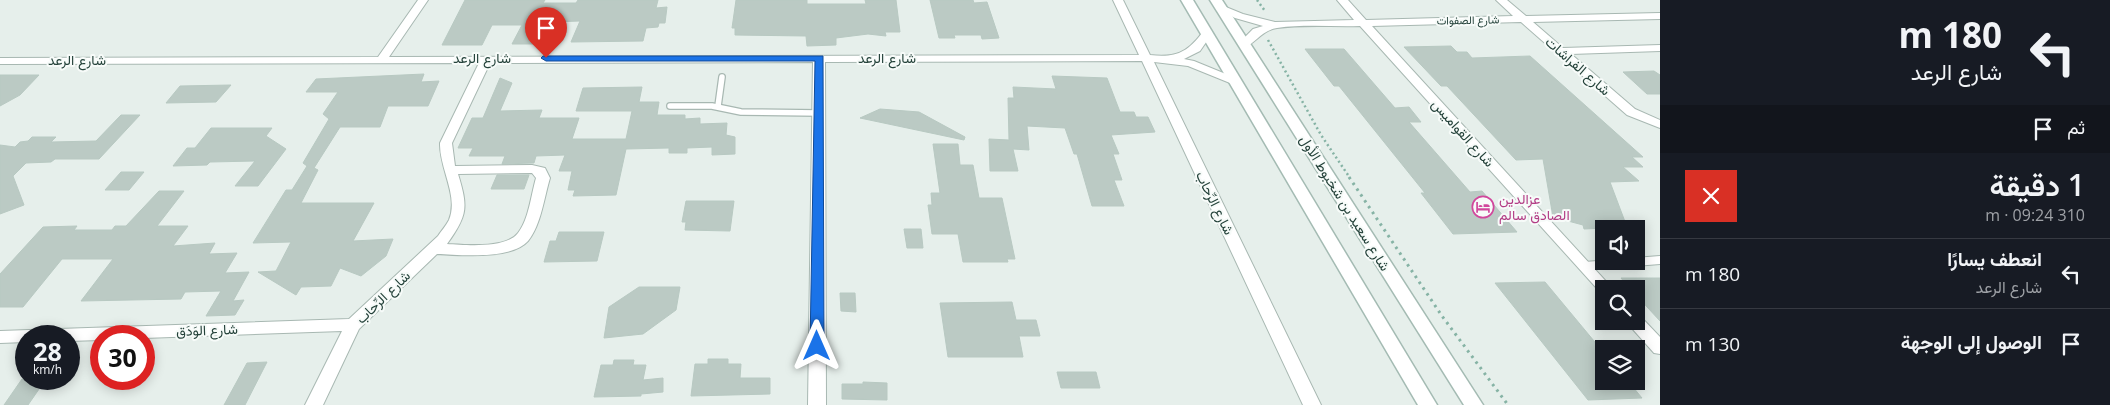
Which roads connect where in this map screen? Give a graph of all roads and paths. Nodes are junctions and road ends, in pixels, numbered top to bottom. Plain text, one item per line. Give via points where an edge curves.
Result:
1 (423, 0) edge
2 (1118, 0) edge
3 (1186, 0) edge
4 (1257, 0) edge
5 (1342, 0) edge
6 (1501, 0) edge
7 (1218, 4) edge
8 (1660, 16) edge
9 (1523, 19) junction
10 (1363, 23) junction
11 (1276, 25) junction
12 (1206, 35) junction
13 (1244, 44) junction
14 (1660, 48) edge
15 (1560, 50) junction
16 (487, 58) junction
17 (820, 58) junction
18 (1145, 58) junction
19 (382, 59) junction
20 (1174, 59) junction
21 (0, 61) edge
22 (722, 77) dead end
23 (1234, 81) junction
24 (670, 106) dead end
25 (718, 106) junction
26 (819, 113) junction
27 (1660, 124) edge
28 (451, 170) junction
29 (433, 249) junction
30 (1660, 260) edge
31 (1585, 266) junction
32 (1598, 280) edge
33 (354, 325) junction
34 (1643, 330) edge
35 (0, 337) edge
36 (1660, 348) edge
37 (314, 405) edge
38 (816, 405) edge
39 (1312, 405) edge
40 (1428, 405) edge
41 (1474, 405) edge
42 (1508, 405) edge

1 - 19 street
2 - 18 street, شارع الرِّحاب
3 - 12 main road
4 - 11 path
5 - 10 street, شارع القواميس
6 - 9 street, شارع الفراشات
7 - 11 street, شارع الصفوات via 1250,19
7 - 13 main road, شارع سعيد بن شخبوط الأول
8 - 9 street, شارع الصفوات
9 - 10 street, شارع الصفوات
9 - 15 street, شارع الفراشات
10 - 11 street, شارع الصفوات
10 - 31 street, شارع القواميس
11 - 13 street, شارع الصفوات via 1257,31
11 - 42 path via 1280,31 1268,37 1269,44 1321,135 1442,316
12 - 20 street, شارع الرعد via 1196,49
12 - 23 main road
13 - 41 main road, شارع سعيد بن شخبوط الأول
14 - 15 street
15 - 27 street, شارع الفراشات via 1631,112
16 - 17 street, شارع الرعد
16 - 19 street, شارع الرعد
16 - 28 street, شارع الرِّحاب via 446,144
17 - 18 street, شارع الرعد
17 - 26 street
18 - 20 street, شارع الرعد
18 - 39 street, شارع الرِّحاب
19 - 21 street, شارع الرعد
20 - 23 street, شارع الرعد
22 - 25 lane
23 - 40 main road
24 - 25 lane
25 - 26 lane via 741,112
26 - 38 street
28 - 29 street, شارع الرِّحاب via 458,190 458,210 450,230
28 - 29 street via 532,168 540,171 543,178 524,235 517,243 503,248
29 - 33 street, شارع الرِّحاب
30 - 31 lane
31 - 32 street, شارع القواميس
33 - 35 street, شارع الوَدَق
33 - 37 street, شارع الرِّحاب
34 - 36 street

